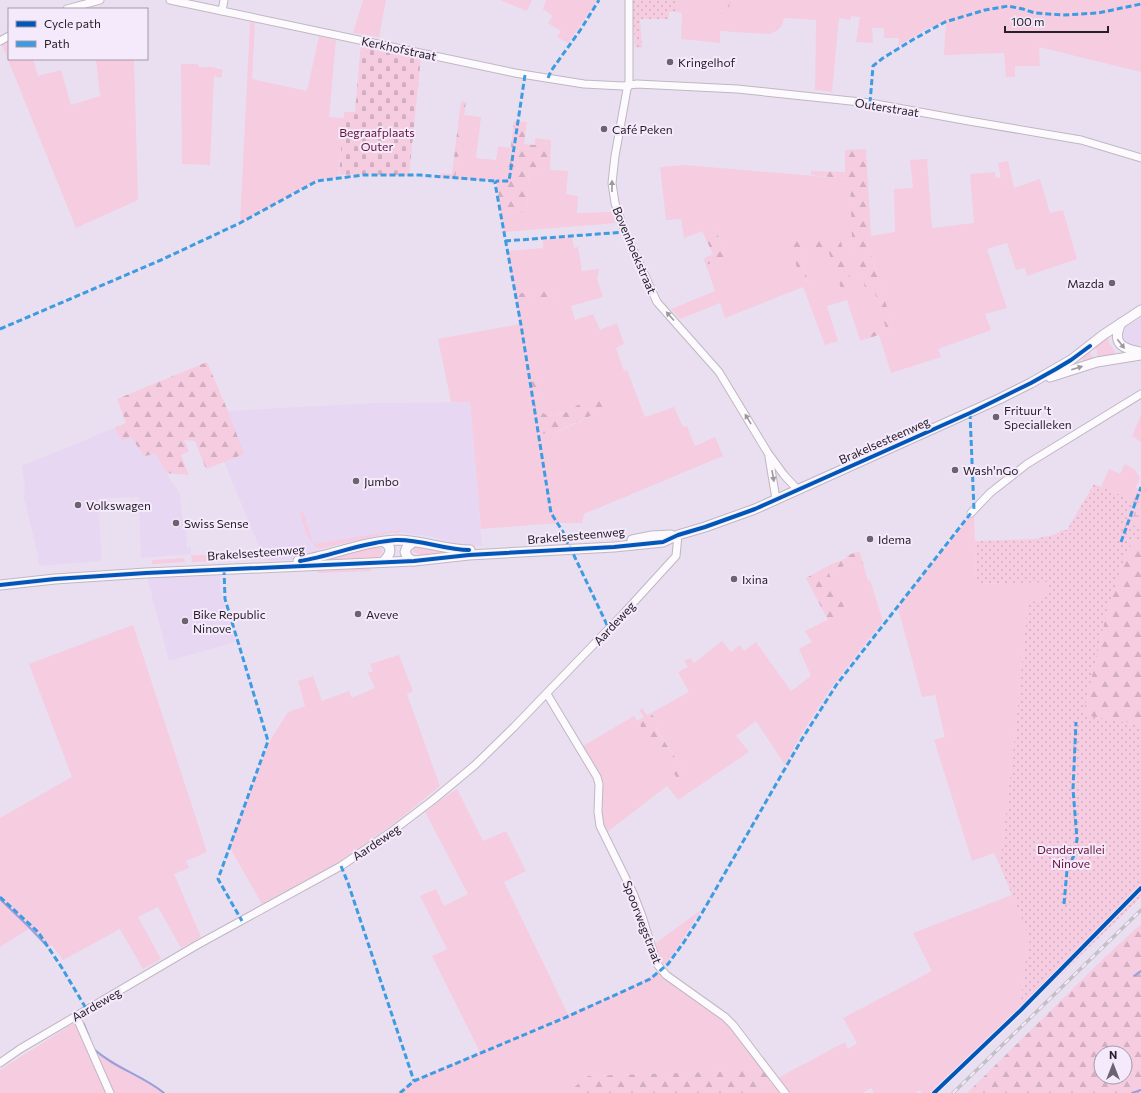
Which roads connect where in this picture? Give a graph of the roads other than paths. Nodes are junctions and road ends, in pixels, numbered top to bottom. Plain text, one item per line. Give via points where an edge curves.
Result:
1 (100, 0) edge
2 (170, 0) edge
3 (224, 0) edge
4 (629, 0) edge
5 (71, 8) edge
6 (222, 11) junction
7 (629, 84) junction
8 (1141, 158) edge
9 (1141, 310) edge
10 (1121, 323) junction
11 (1141, 352) edge
12 (1141, 355) edge
13 (1031, 383) junction
14 (1141, 394) edge
15 (768, 452) junction
16 (797, 489) junction
17 (776, 499) junction
18 (971, 513) dead end
19 (678, 535) junction
20 (384, 542) junction
21 (414, 542) junction
22 (414, 561) junction
23 (383, 562) junction
24 (0, 581) edge
25 (0, 585) edge
26 (547, 694) junction
27 (76, 1016) junction
28 (0, 1063) edge
29 (110, 1093) edge
30 (785, 1093) edge

1 - 5 street
2 - 6 street, Kerkhofstraat
3 - 6 street
4 - 7 street, Bovenhoekstraat
6 - 7 street, Kerkhofstraat via 515,73 584,84
7 - 8 street, Outerstraat via 737,89 870,103 1081,140
15 -> 7 street, Bovenhoekstraat via 719,372 657,302 625,232 612,193 612,183
9 - 10 main road, Brakelsesteenweg
10 -> 11 main road via 1117,330 1121,345 1126,349
10 - 13 main road, Brakelsesteenweg via 1071,360
13 -> 12 main road, Brakelsesteenweg via 1097,362
13 - 16 main road, Brakelsesteenweg via 970,413
14 - 18 street via 1027,464 990,493
15 - 16 street, Bovenhoekstraat
15 -> 17 street, Bovenhoekstraat
16 - 17 main road, Brakelsesteenweg
17 - 19 main road, Brakelsesteenweg via 731,518
19 - 21 main road, Brakelsesteenweg via 652,536 585,546 490,551 459,550
19 - 22 main road, Brakelsesteenweg via 663,542 614,547 469,555
19 - 26 street, Aardeweg via 676,556
20 - 21 main road, Brakelsesteenweg
20 - 23 main road via 391,551
20 - 24 main road, Brakelsesteenweg via 290,562 55,575
21 - 22 main road via 405,552 408,558
22 - 23 main road, Brakelsesteenweg
23 - 25 main road, Brakelsesteenweg via 146,573
26 - 27 street, Aardeweg via 464,775 391,832 341,866 197,945
26 - 30 street, Spoorwegstraat via 597,777 600,826 642,916 657,964 666,975 733,1025
27 - 28 street, Aardeweg
27 - 29 street

